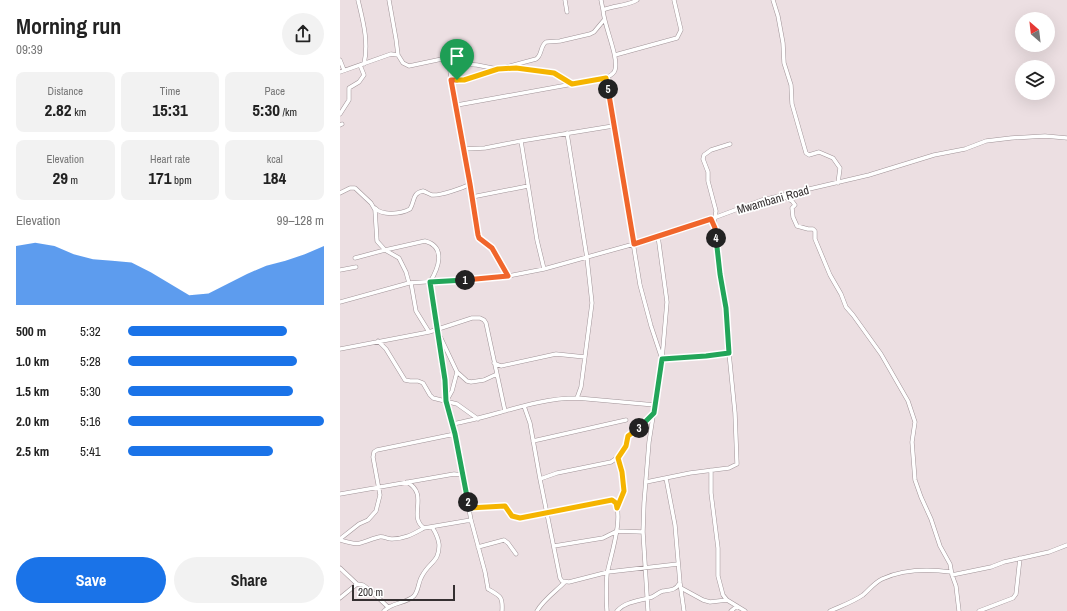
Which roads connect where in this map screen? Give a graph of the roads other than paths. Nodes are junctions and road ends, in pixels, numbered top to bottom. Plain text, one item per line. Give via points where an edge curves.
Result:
1 (358, 0) edge
2 (389, 0) edge
3 (565, 0) edge
4 (601, 0) edge
5 (637, 0) edge
6 (644, 0) edge
7 (674, 0) edge
8 (773, 0) edge
9 (603, 10) junction
10 (567, 12) dead end
11 (604, 20) junction
12 (398, 55) junction
13 (614, 55) junction
14 (340, 60) edge
15 (448, 63) junction
16 (364, 64) junction
17 (360, 65) junction
18 (498, 69) junction
19 (342, 71) edge
20 (606, 78) junction
21 (451, 80) junction
22 (572, 84) junction
23 (457, 105) junction
24 (340, 114) edge
25 (613, 126) junction
26 (567, 133) junction
27 (1067, 138) edge
28 (521, 140) junction
29 (730, 144) dead end
30 (464, 149) junction
31 (838, 183) junction
32 (470, 184) junction
33 (528, 186) junction
34 (340, 193) edge
35 (472, 196) junction
36 (782, 196) junction
37 (374, 207) junction
38 (716, 216) junction
39 (711, 219) junction
40 (714, 225) junction
41 (658, 236) junction
42 (634, 244) junction
43 (385, 250) junction
44 (355, 258) dead end
45 (587, 258) junction
46 (356, 267) dead end
47 (544, 269) junction
48 (340, 270) edge
49 (508, 276) junction
50 (430, 282) junction
51 (410, 283) junction
52 (340, 302) edge
53 (437, 330) junction
54 (429, 332) junction
55 (378, 341) junction
56 (340, 349) edge
57 (729, 353) junction
58 (585, 357) junction
59 (662, 359) junction
60 (494, 363) junction
61 (457, 372) junction
62 (496, 374) junction
63 (577, 398) junction
64 (446, 401) junction
65 (655, 405) junction
66 (524, 406) junction
67 (505, 411) junction
68 (654, 413) junction
69 (478, 418) junction
70 (626, 420) dead end
71 (452, 424) junction
72 (455, 434) junction
73 (533, 441) junction
74 (618, 458) junction
75 (461, 468) junction
76 (711, 470) junction
77 (454, 474) junction
78 (646, 474) junction
79 (463, 475) junction
80 (666, 478) junction
81 (540, 479) junction
82 (655, 479) junction
83 (406, 482) junction
84 (646, 482) junction
85 (379, 487) junction
86 (340, 494) edge
87 (469, 508) junction
88 (617, 508) junction
89 (546, 513) junction
90 (471, 520) junction
91 (432, 527) junction
92 (424, 528) junction
93 (617, 531) junction
94 (643, 532) junction
95 (340, 540) edge
96 (1067, 545) edge
97 (554, 546) junction
98 (478, 547) junction
99 (516, 554) dead end
100 (1020, 558) junction
101 (678, 564) junction
102 (340, 568) edge
103 (646, 568) junction
104 (608, 572) junction
105 (951, 574) junction
106 (565, 582) junction
107 (680, 582) junction
108 (357, 584) junction
109 (681, 588) junction
110 (340, 598) edge
111 (647, 598) junction
112 (727, 600) junction
113 (388, 606) junction
114 (737, 606) junction
115 (384, 611) edge
116 (502, 611) edge
117 (537, 611) edge
118 (607, 611) edge
119 (617, 611) edge
120 (648, 611) edge
121 (684, 611) edge
122 (731, 611) edge
123 (745, 611) edge
124 (830, 611) edge
125 (958, 611) edge
126 (979, 611) edge

1 - 16 street via 366,46
2 - 12 street
3 - 10 street
4 - 9 street
5 - 6 street
5 - 9 street
7 - 13 street via 681,30 677,38
8 - 31 street via 783,43 784,63 791,84 792,104 806,153 809,155 819,152 833,158 840,168
9 - 11 street
11 - 13 street
11 - 18 street via 590,34 546,42 538,59
12 - 15 street via 403,63 409,66 442,60
12 - 16 street via 391,54
13 - 20 street via 615,70
14 - 19 street
15 - 18 street
15 - 21 street
16 - 17 street
17 - 19 street
17 - 24 street via 363,78 349,88 349,100
18 - 21 street via 464,80
18 - 22 street via 516,68 554,73
20 - 22 street
20 - 25 street
21 - 23 street
22 - 23 street
23 - 30 street
25 - 26 street
25 - 42 street
26 - 28 street
26 - 45 street
27 - 31 street, Mwambani Road via 1045,136 986,141
28 - 30 street via 485,148
28 - 33 street
29 - 38 street via 711,150 703,159
30 - 32 street
31 - 36 street, Mwambani Road
32 - 35 street
32 - 37 street via 441,194 419,191 414,196 410,209 400,213 380,212
33 - 35 street
33 - 47 street
34 - 37 street via 355,188
35 - 49 street via 479,238 492,248
36 - 38 street, Mwambani Road
36 - 105 street via 795,205 792,213 798,226 815,231 815,238 830,275 846,307 881,354 908,401 915,422 912,442 915,480 932,519 940,546 950,564
37 - 43 street via 376,238
38 - 39 street, Mwambani Road
38 - 40 street
39 - 40 street
39 - 41 street, Mwambani Road
40 - 57 street via 726,308
41 - 42 street, Mwambani Road
41 - 59 street via 668,302
42 - 45 street, Mwambani Road
42 - 59 street via 640,285
43 - 44 street
43 - 50 street via 425,241 430,243 436,248 439,260
43 - 51 street via 400,258
45 - 47 street, Mwambani Road
45 - 58 street via 592,302
46 - 48 street
47 - 49 street, Mwambani Road
49 - 50 street, Mwambani Road
50 - 51 street, Mwambani Road
50 - 53 street
51 - 52 street, Mwambani Road
51 - 54 street via 416,311
53 - 54 street
53 - 60 street via 472,318 484,320
53 - 61 street
53 - 64 street
54 - 55 street
55 - 56 street
55 - 64 street via 386,349 405,380 418,380 433,398
57 - 59 street
57 - 76 street via 738,461 729,468
58 - 60 street via 556,354 501,366
58 - 63 street
59 - 65 street
60 - 62 street
61 - 62 street via 471,382 484,380
61 - 64 street via 452,391
62 - 67 street
63 - 65 street
63 - 66 street via 560,398
64 - 69 street via 457,404
64 - 71 street
65 - 68 street
66 - 67 street
66 - 73 street
67 - 69 street
68 - 74 street via 628,436 626,446
68 - 78 street
69 - 71 street
70 - 73 street
71 - 72 street
72 - 75 street
72 - 85 street via 374,452
73 - 81 street
74 - 81 street via 611,462 556,473
74 - 88 street via 624,491
75 - 77 street
75 - 79 street
76 - 80 street
76 - 112 street via 718,576
77 - 79 street
77 - 83 street
78 - 82 street
78 - 84 street
79 - 87 street
80 - 82 street
80 - 101 street via 675,525
81 - 89 street
82 - 84 street
83 - 85 street
83 - 92 street via 417,490 418,518 420,526
84 - 94 street
85 - 86 street
85 - 95 street via 376,511
87 - 89 street via 505,506 512,516 520,518
87 - 90 street
88 - 89 street via 612,500
88 - 93 street
89 - 97 street
90 - 91 street
90 - 98 street
91 - 92 street
91 - 113 street via 438,538 439,550 436,560 421,577 414,596 405,602
92 - 95 street via 406,538 380,537 353,545
93 - 94 street
93 - 97 street via 603,538
93 - 104 street
94 - 103 street
96 - 100 street
97 - 106 street via 560,578
98 - 99 street via 504,540
98 - 116 street via 488,589 499,595 502,600
100 - 105 street via 991,567
100 - 126 street via 1016,594 1013,598
101 - 103 street
101 - 107 street
102 - 108 street
103 - 104 street
103 - 111 street
104 - 106 street
104 - 118 street
105 - 124 street via 916,570 882,579 858,598
105 - 125 street via 956,586
106 - 117 street
107 - 109 street
107 - 111 street via 673,590
108 - 110 street
108 - 113 street via 363,585
109 - 112 street via 710,602
109 - 121 street
111 - 119 street via 624,605
111 - 120 street
112 - 114 street
113 - 115 street
114 - 122 street
114 - 123 street

